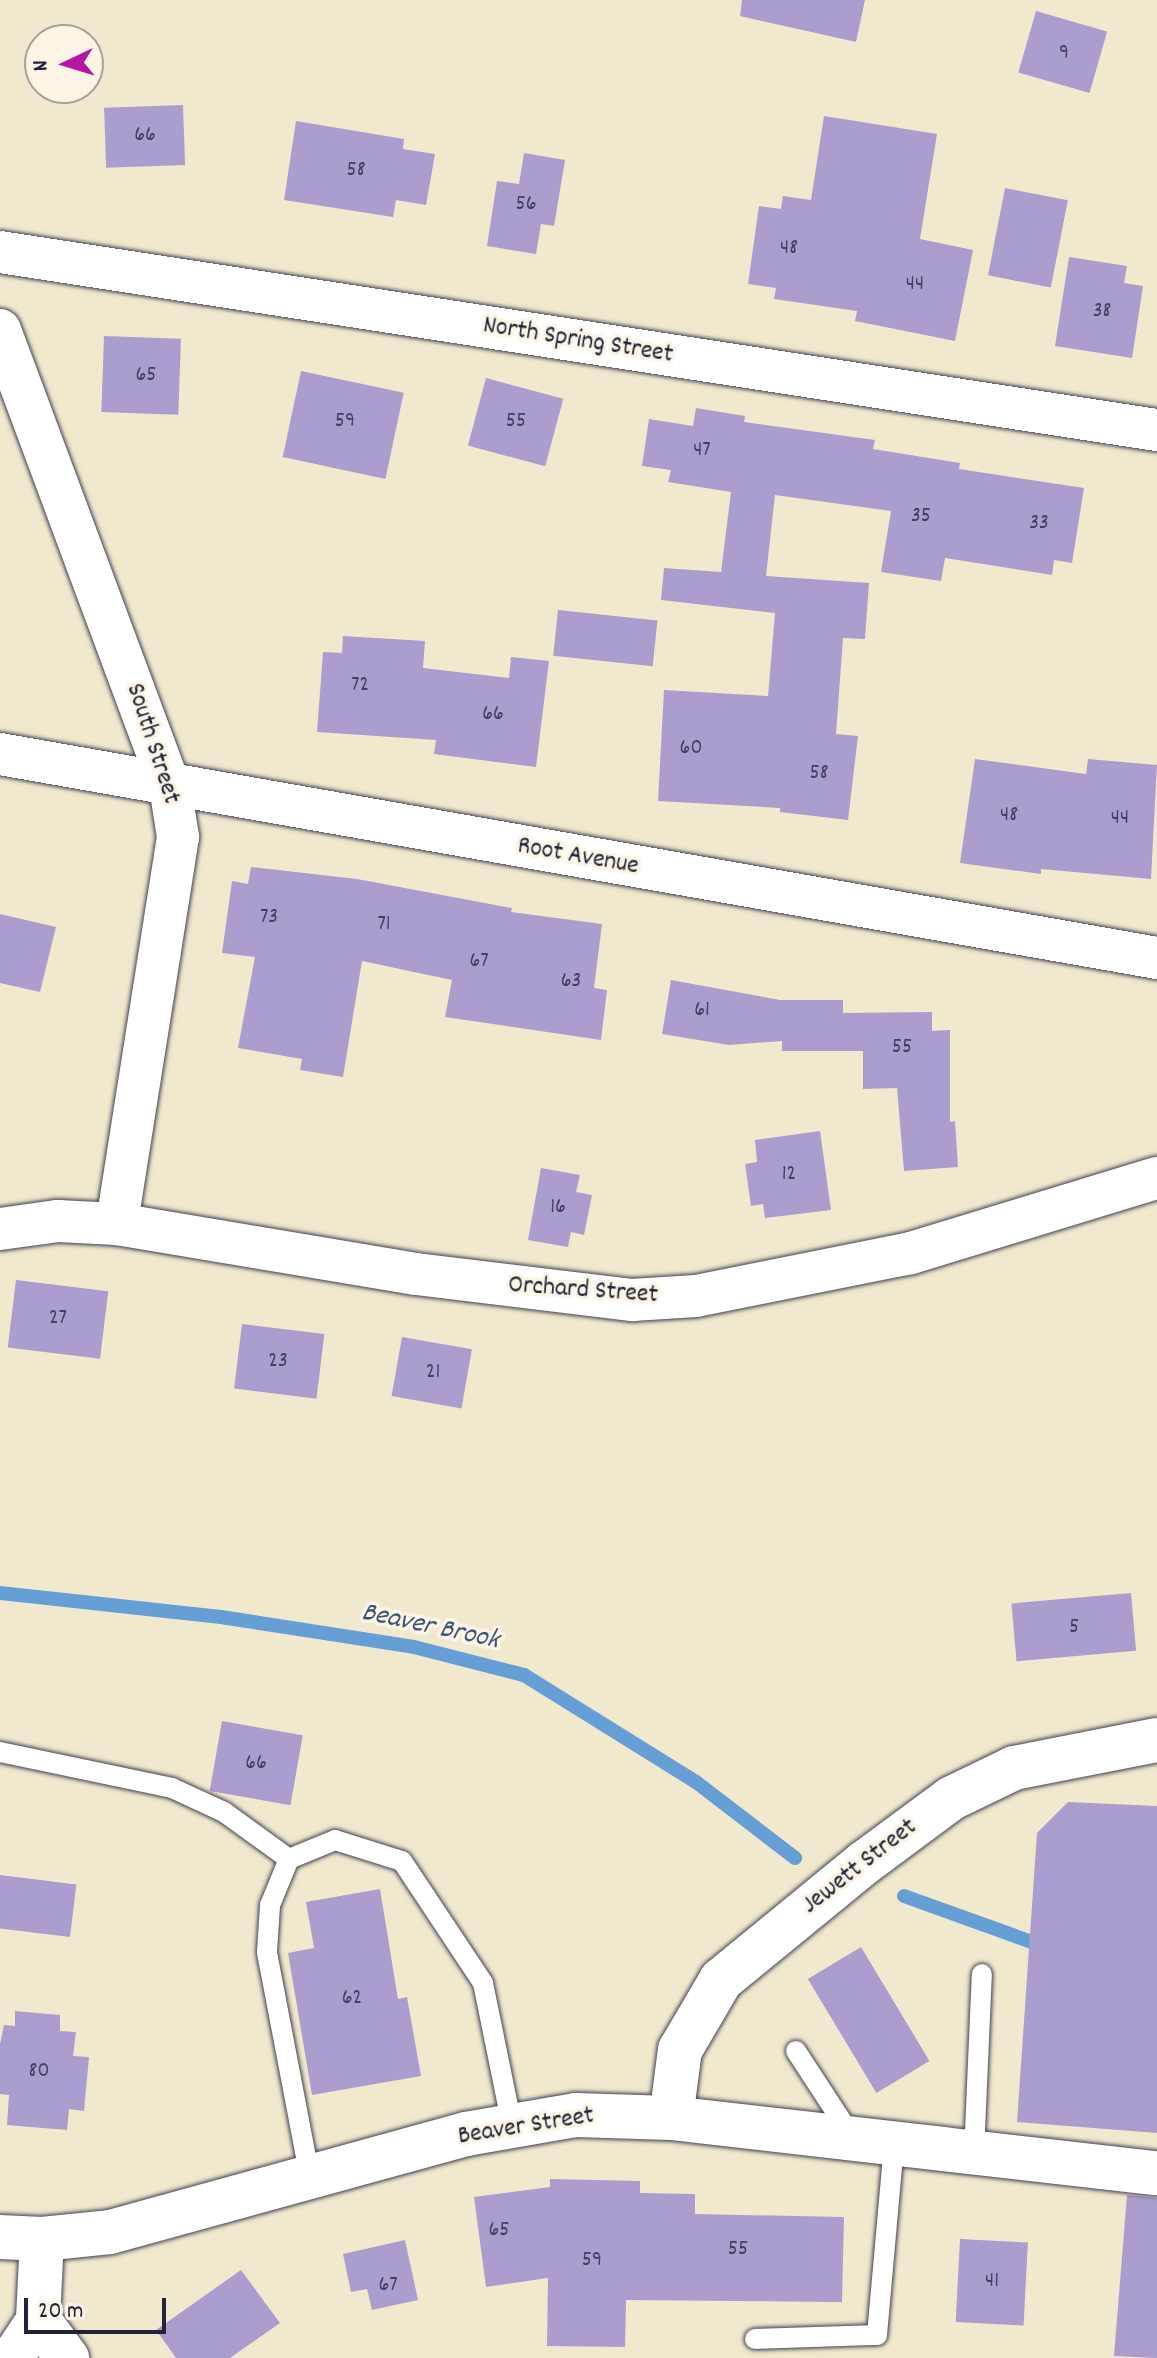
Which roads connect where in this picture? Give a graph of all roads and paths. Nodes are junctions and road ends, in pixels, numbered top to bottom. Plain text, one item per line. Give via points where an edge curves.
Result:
1 (0, 252) edge
2 (0, 330) edge
3 (1157, 430) edge
4 (0, 754) edge
5 (170, 786) junction
6 (1157, 958) edge
7 (1157, 1178) edge
8 (117, 1224) junction
9 (0, 1229) edge
10 (1157, 1740) edge
11 (0, 1752) edge
12 (289, 1859) junction
13 (982, 1974) dead end
14 (796, 2051) dead end
15 (671, 2118) junction
16 (512, 2125) junction
17 (874, 2142) junction
18 (974, 2154) junction
19 (1157, 2173) edge
20 (310, 2178) junction
21 (21, 2238) edge
22 (38, 2319) junction
23 (755, 2339) dead end
24 (12, 2358) edge
25 (67, 2358) edge

1 - 3 street, North Spring Street
2 - 5 street, South Street
4 - 5 street, Root Avenue
5 - 6 street, Root Avenue
5 - 8 street, South Street via 178,837 121,1170
7 - 8 street, Orchard Street via 911,1253 696,1296 632,1300 416,1274
8 - 9 street, Orchard Street via 58,1221
10 - 15 street, Jewett Street via 1014,1768 977,1784 851,1873 721,1980 680,2050
11 - 12 lane via 172,1788 224,1812
12 - 16 lane via 335,1840 402,1861 483,1983
12 - 20 lane via 270,1905 267,1952
13 - 18 lane
14 - 17 lane
15 - 16 street, Beaver Street via 608,2113
15 - 17 street, Beaver Street
16 - 20 street, Beaver Street
17 - 18 street, Beaver Street
17 - 23 lane via 877,2335
18 - 19 street, Beaver Street
20 - 21 street, Beaver Street via 110,2232
21 - 22 street
22 - 24 street
22 - 25 street

